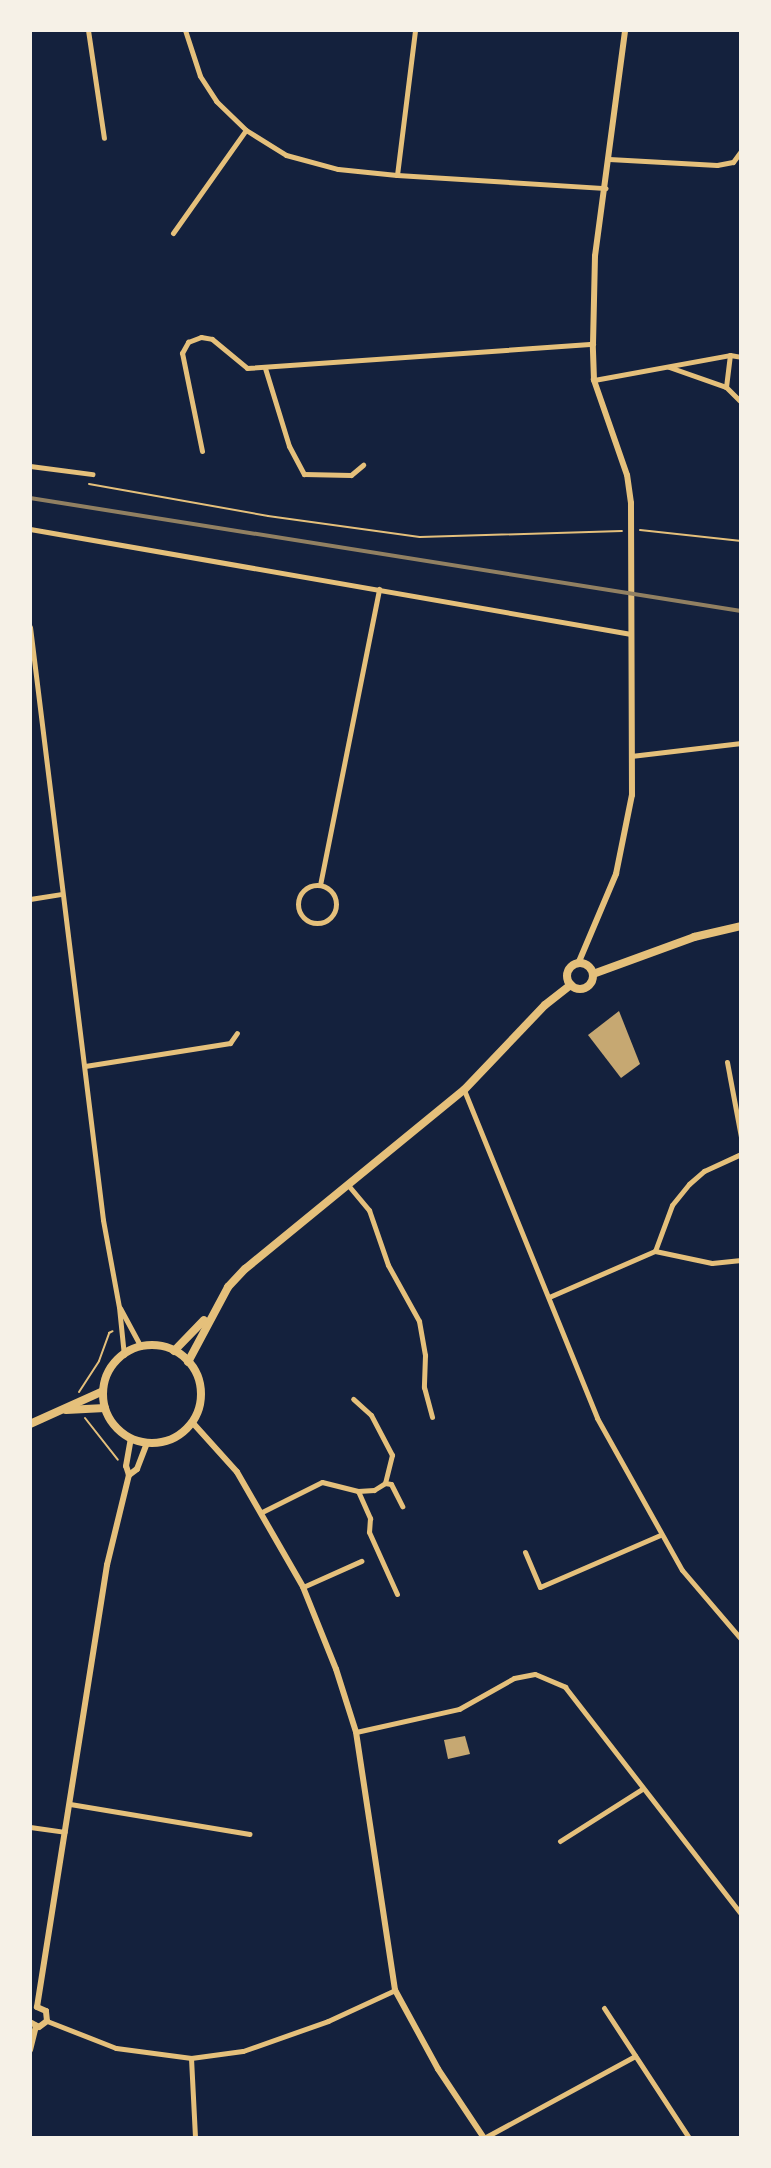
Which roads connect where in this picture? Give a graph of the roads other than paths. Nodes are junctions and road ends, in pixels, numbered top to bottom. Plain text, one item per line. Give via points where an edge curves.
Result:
1 (88, 30) edge
2 (185, 30) edge
3 (415, 30) edge
4 (625, 30) edge
5 (246, 130) junction
6 (104, 138) dead end
7 (741, 151) edge
8 (609, 159) junction
9 (398, 175) junction
10 (606, 188) junction
11 (173, 233) dead end
12 (593, 344) junction
13 (730, 355) junction
14 (741, 357) edge
15 (666, 366) junction
16 (265, 368) junction
17 (594, 380) junction
18 (726, 387) junction
19 (741, 402) edge
20 (202, 451) dead end
21 (363, 465) dead end
22 (30, 466) edge
23 (92, 474) dead end
24 (30, 529) edge
25 (379, 589) junction
26 (30, 627) edge
27 (631, 634) junction
28 (741, 743) edge
29 (631, 756) junction
30 (321, 885) junction
31 (61, 894) junction
32 (30, 899) edge
33 (741, 926) edge
34 (578, 964) junction
35 (593, 974) junction
36 (571, 985) junction
37 (237, 1033) dead end
38 (727, 1062) dead end
39 (85, 1066) junction
40 (464, 1090) junction
41 (741, 1137) edge
42 (741, 1154) edge
43 (348, 1185) junction
44 (655, 1251) junction
45 (741, 1260) edge
46 (549, 1297) junction
47 (119, 1307) junction
48 (212, 1312) junction
49 (141, 1347) junction
50 (174, 1351) junction
51 (124, 1355) junction
52 (188, 1362) junction
53 (103, 1391) junction
54 (353, 1400) dead end
55 (105, 1408) junction
56 (66, 1410) junction
57 (432, 1417) dead end
58 (192, 1422) junction
59 (30, 1424) edge
60 (131, 1439) junction
61 (147, 1443) junction
62 (129, 1475) junction
63 (385, 1483) junction
64 (358, 1491) junction
65 (402, 1506) dead end
66 (262, 1512) junction
67 (660, 1535) junction
68 (525, 1552) dead end
69 (361, 1561) dead end
70 (303, 1587) junction
71 (398, 1594) dead end
72 (741, 1639) edge
73 (356, 1732) junction
74 (642, 1789) junction
75 (70, 1804) junction
76 (30, 1827) edge
77 (65, 1832) junction
78 (250, 1834) dead end
79 (560, 1841) dead end
80 (741, 1914) edge
81 (395, 1990) junction
82 (38, 2007) junction
83 (604, 2008) dead end
84 (30, 2012) edge
85 (47, 2021) junction
86 (35, 2025) edge
87 (30, 2050) edge
88 (635, 2056) junction
89 (191, 2058) junction
90 (195, 2138) edge
91 (484, 2138) edge
92 (689, 2138) edge

1 - 6 street
2 - 5 street via 200,76 216,101
3 - 9 street
4 - 8 street
5 - 9 street via 286,155 311,163
5 - 11 street
7 - 8 street via 733,162 717,165
8 - 10 street
9 - 10 street
10 - 12 street via 595,256
12 - 16 street
12 - 17 street
13 - 14 street
13 - 15 street
13 - 18 street
15 - 17 street
15 - 18 street
16 - 20 street via 247,368 212,339 188,342 182,353
16 - 21 street via 289,446 304,474 351,475
17 - 27 street via 627,475 634,564
18 - 19 street
22 - 23 street
24 - 25 street
25 - 27 street
25 - 30 street
26 - 31 street
27 - 29 street
28 - 29 street
29 - 34 street via 632,795 626,841
30 - 30 street via 335,896 336,909 328,919 310,922 301,914 298,902 303,891
31 - 32 street
31 - 39 street
33 - 35 main road via 694,937
34 - 35 main road via 587,965
34 - 36 main road via 568,973
35 - 36 main road via 584,988
36 - 40 main road via 545,1005
37 - 39 street via 230,1043
38 - 41 street
39 - 47 street via 103,1220
40 - 43 main road
40 - 46 street
42 - 44 street via 704,1171 689,1184 672,1205
43 - 48 main road via 245,1269
43 - 57 street via 369,1210 388,1265 421,1328 424,1387
44 - 45 street via 712,1263
44 - 46 street
46 - 67 street via 597,1418
47 - 49 street
47 - 51 street
48 - 50 main road
48 - 52 main road
49 - 50 main road
49 - 51 main road
50 - 52 main road
51 - 53 main road via 110,1369
52 - 58 main road via 201,1395
53 - 55 main road
53 - 56 main road via 74,1402
54 - 63 street via 371,1415 392,1455
55 - 56 main road
55 - 60 main road via 114,1425
56 - 59 main road
58 - 61 main road via 175,1437
58 - 66 street via 237,1472
60 - 61 main road
60 - 62 street via 126,1466
61 - 62 street via 136,1469
62 - 75 street via 107,1565
63 - 64 street via 374,1490
63 - 65 street via 391,1484
64 - 66 street via 322,1482
64 - 71 street via 370,1518 372,1539
66 - 70 street
67 - 68 street via 540,1587
67 - 72 street via 705,1600
69 - 70 street
70 - 73 street via 339,1675
73 - 74 street via 459,1709 514,1678 535,1674 565,1687
73 - 81 street
74 - 79 street
74 - 80 street
75 - 77 street
75 - 78 street
76 - 77 street
77 - 82 street
81 - 89 street via 328,2021 243,2051
81 - 91 street via 438,2069
82 - 84 street
82 - 85 street via 46,2012
83 - 88 street
85 - 86 street
85 - 89 street via 116,2048
86 - 87 street
88 - 91 street
88 - 92 street
89 - 90 street

